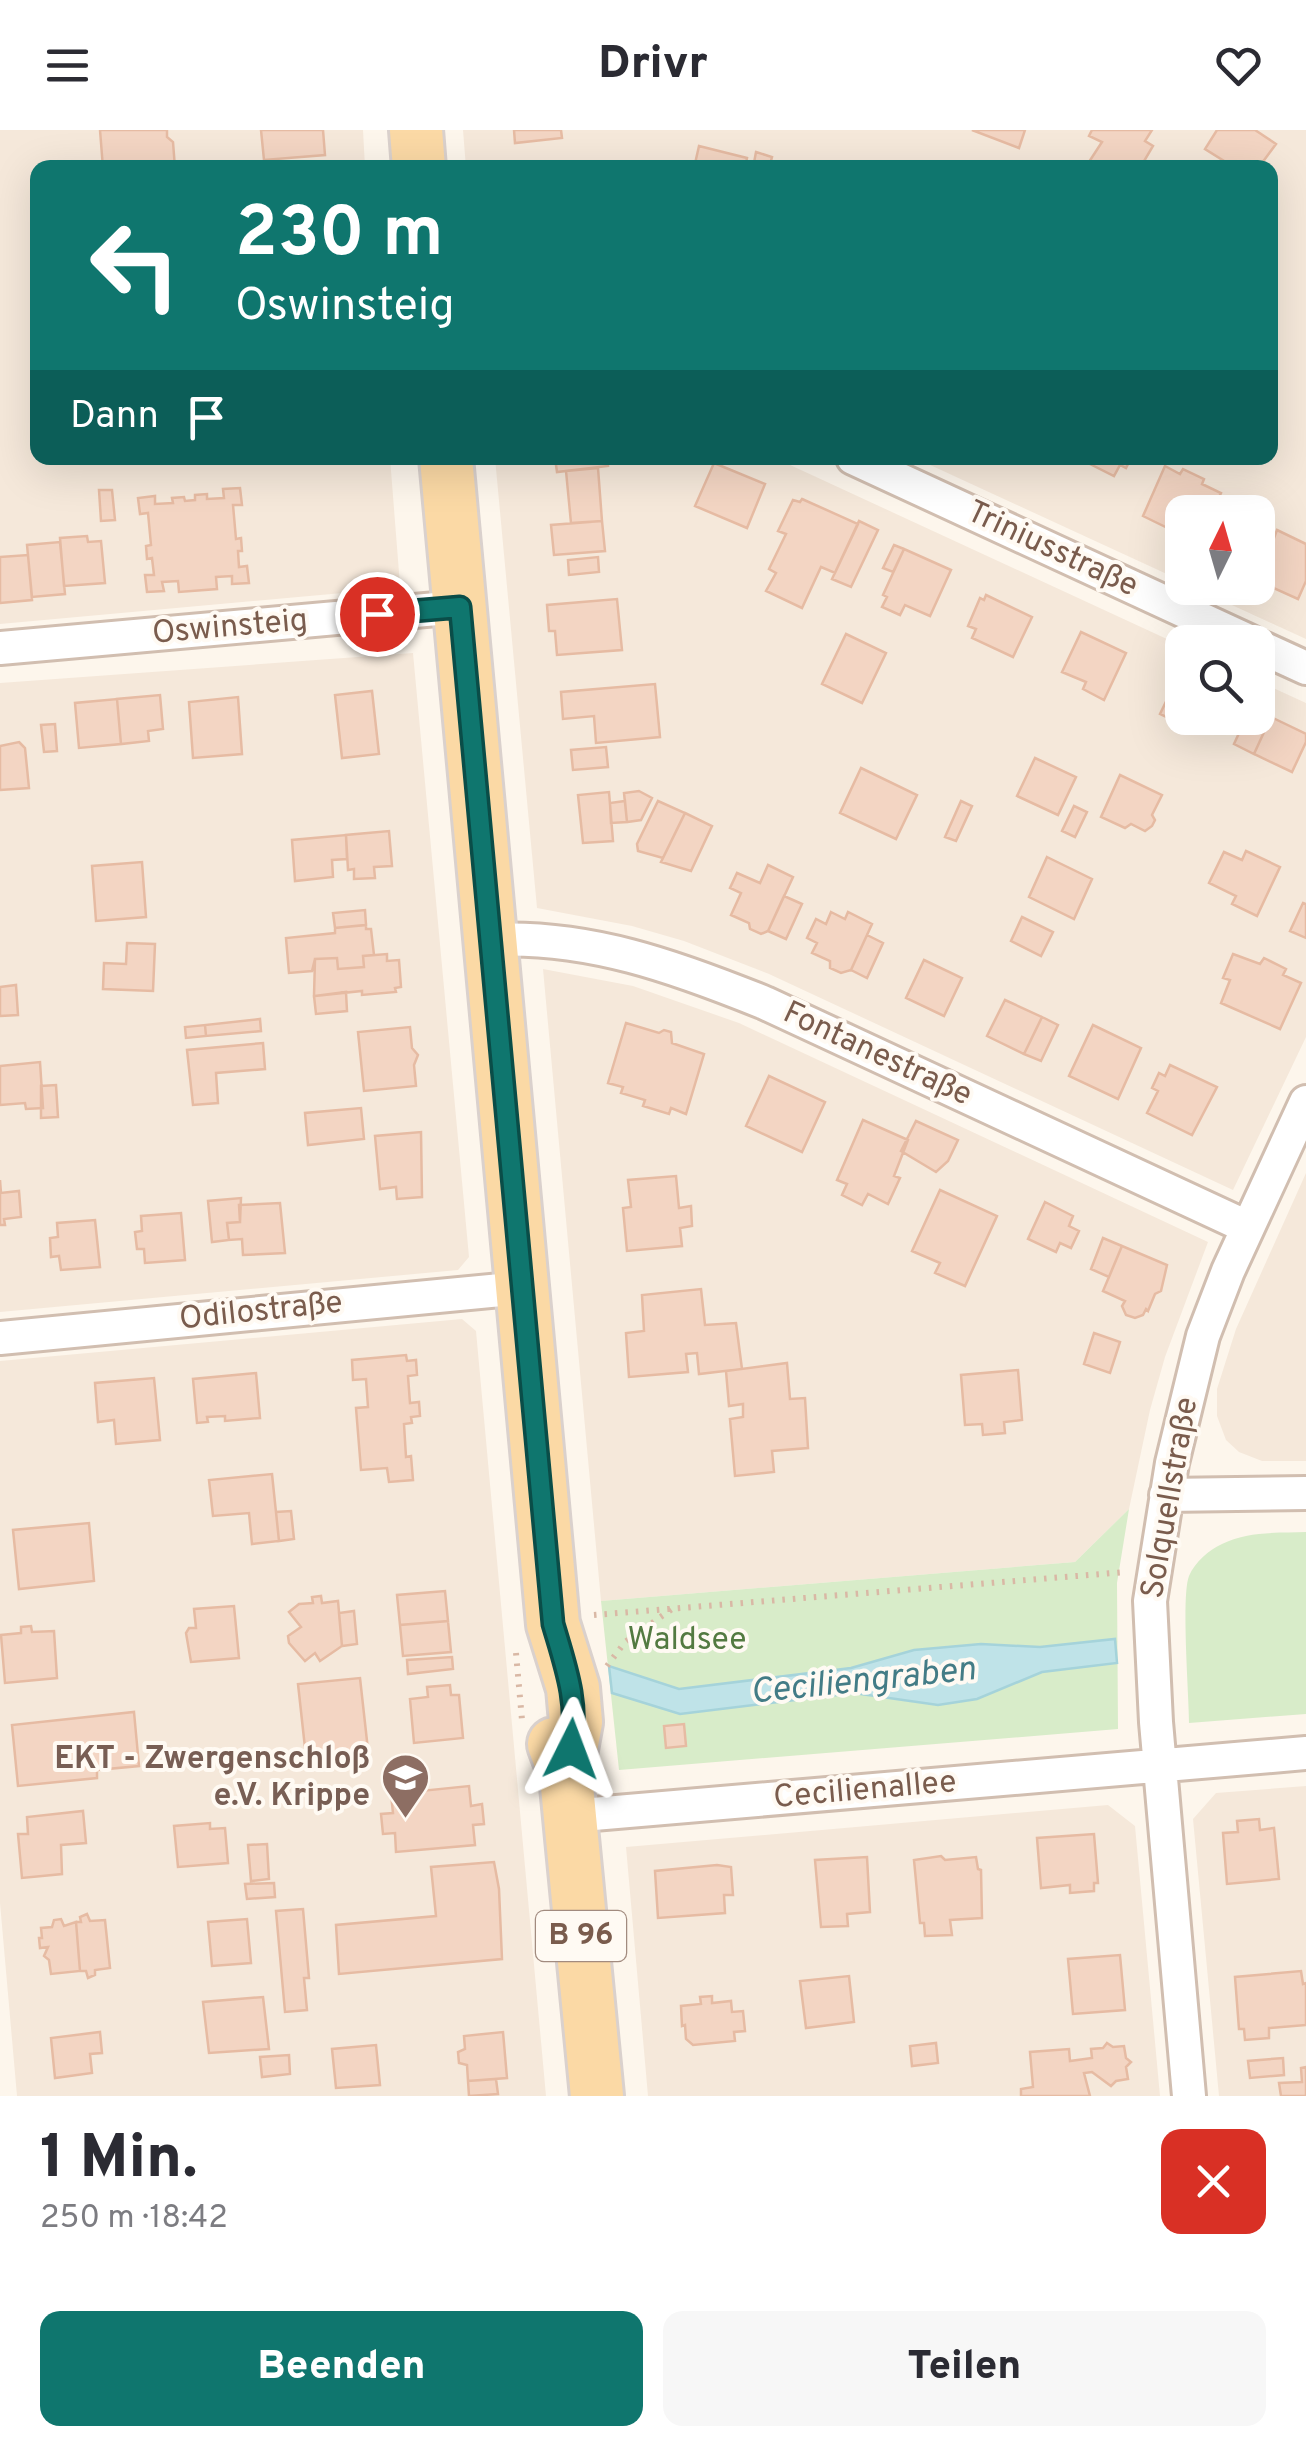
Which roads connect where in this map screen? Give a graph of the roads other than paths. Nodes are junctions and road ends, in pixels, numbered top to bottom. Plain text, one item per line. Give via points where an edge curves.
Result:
1 (416, 130) edge
2 (418, 160) edge
3 (447, 465) edge
4 (868, 465) edge
5 (460, 607) junction
6 (1213, 625) edge
7 (0, 648) edge
8 (1275, 654) edge
9 (1306, 668) edge
10 (490, 940) junction
11 (1306, 1102) edge
12 (1248, 1227) junction
13 (522, 1288) junction
14 (0, 1338) edge
15 (1306, 1493) edge
16 (1166, 1495) junction
17 (1306, 1753) edge
18 (1160, 1766) junction
19 (568, 1796) junction
20 (596, 2096) edge
21 (1189, 2096) edge

1 - 2 main road
3 - 5 main road, B 96
4 - 6 street, Triniusstraße
5 - 7 street, Oswinsteig
5 - 10 main road, B 96
8 - 9 street, Triniusstraße
10 - 12 street, Fontanestraße via 576,942 698,976
10 - 13 main road, B 96
11 - 12 street, Solquellstraße
12 - 16 street, Solquellstraße via 1202,1336
13 - 14 street, Odilostraße
13 - 19 main road, B 96 via 554,1630 544,1691
15 - 16 street
16 - 18 street, Solquellstraße via 1150,1601
17 - 18 street, Cecilienallee
18 - 19 street, Cecilienallee
18 - 21 street, Solquellstraße
19 - 20 main road, B 96

